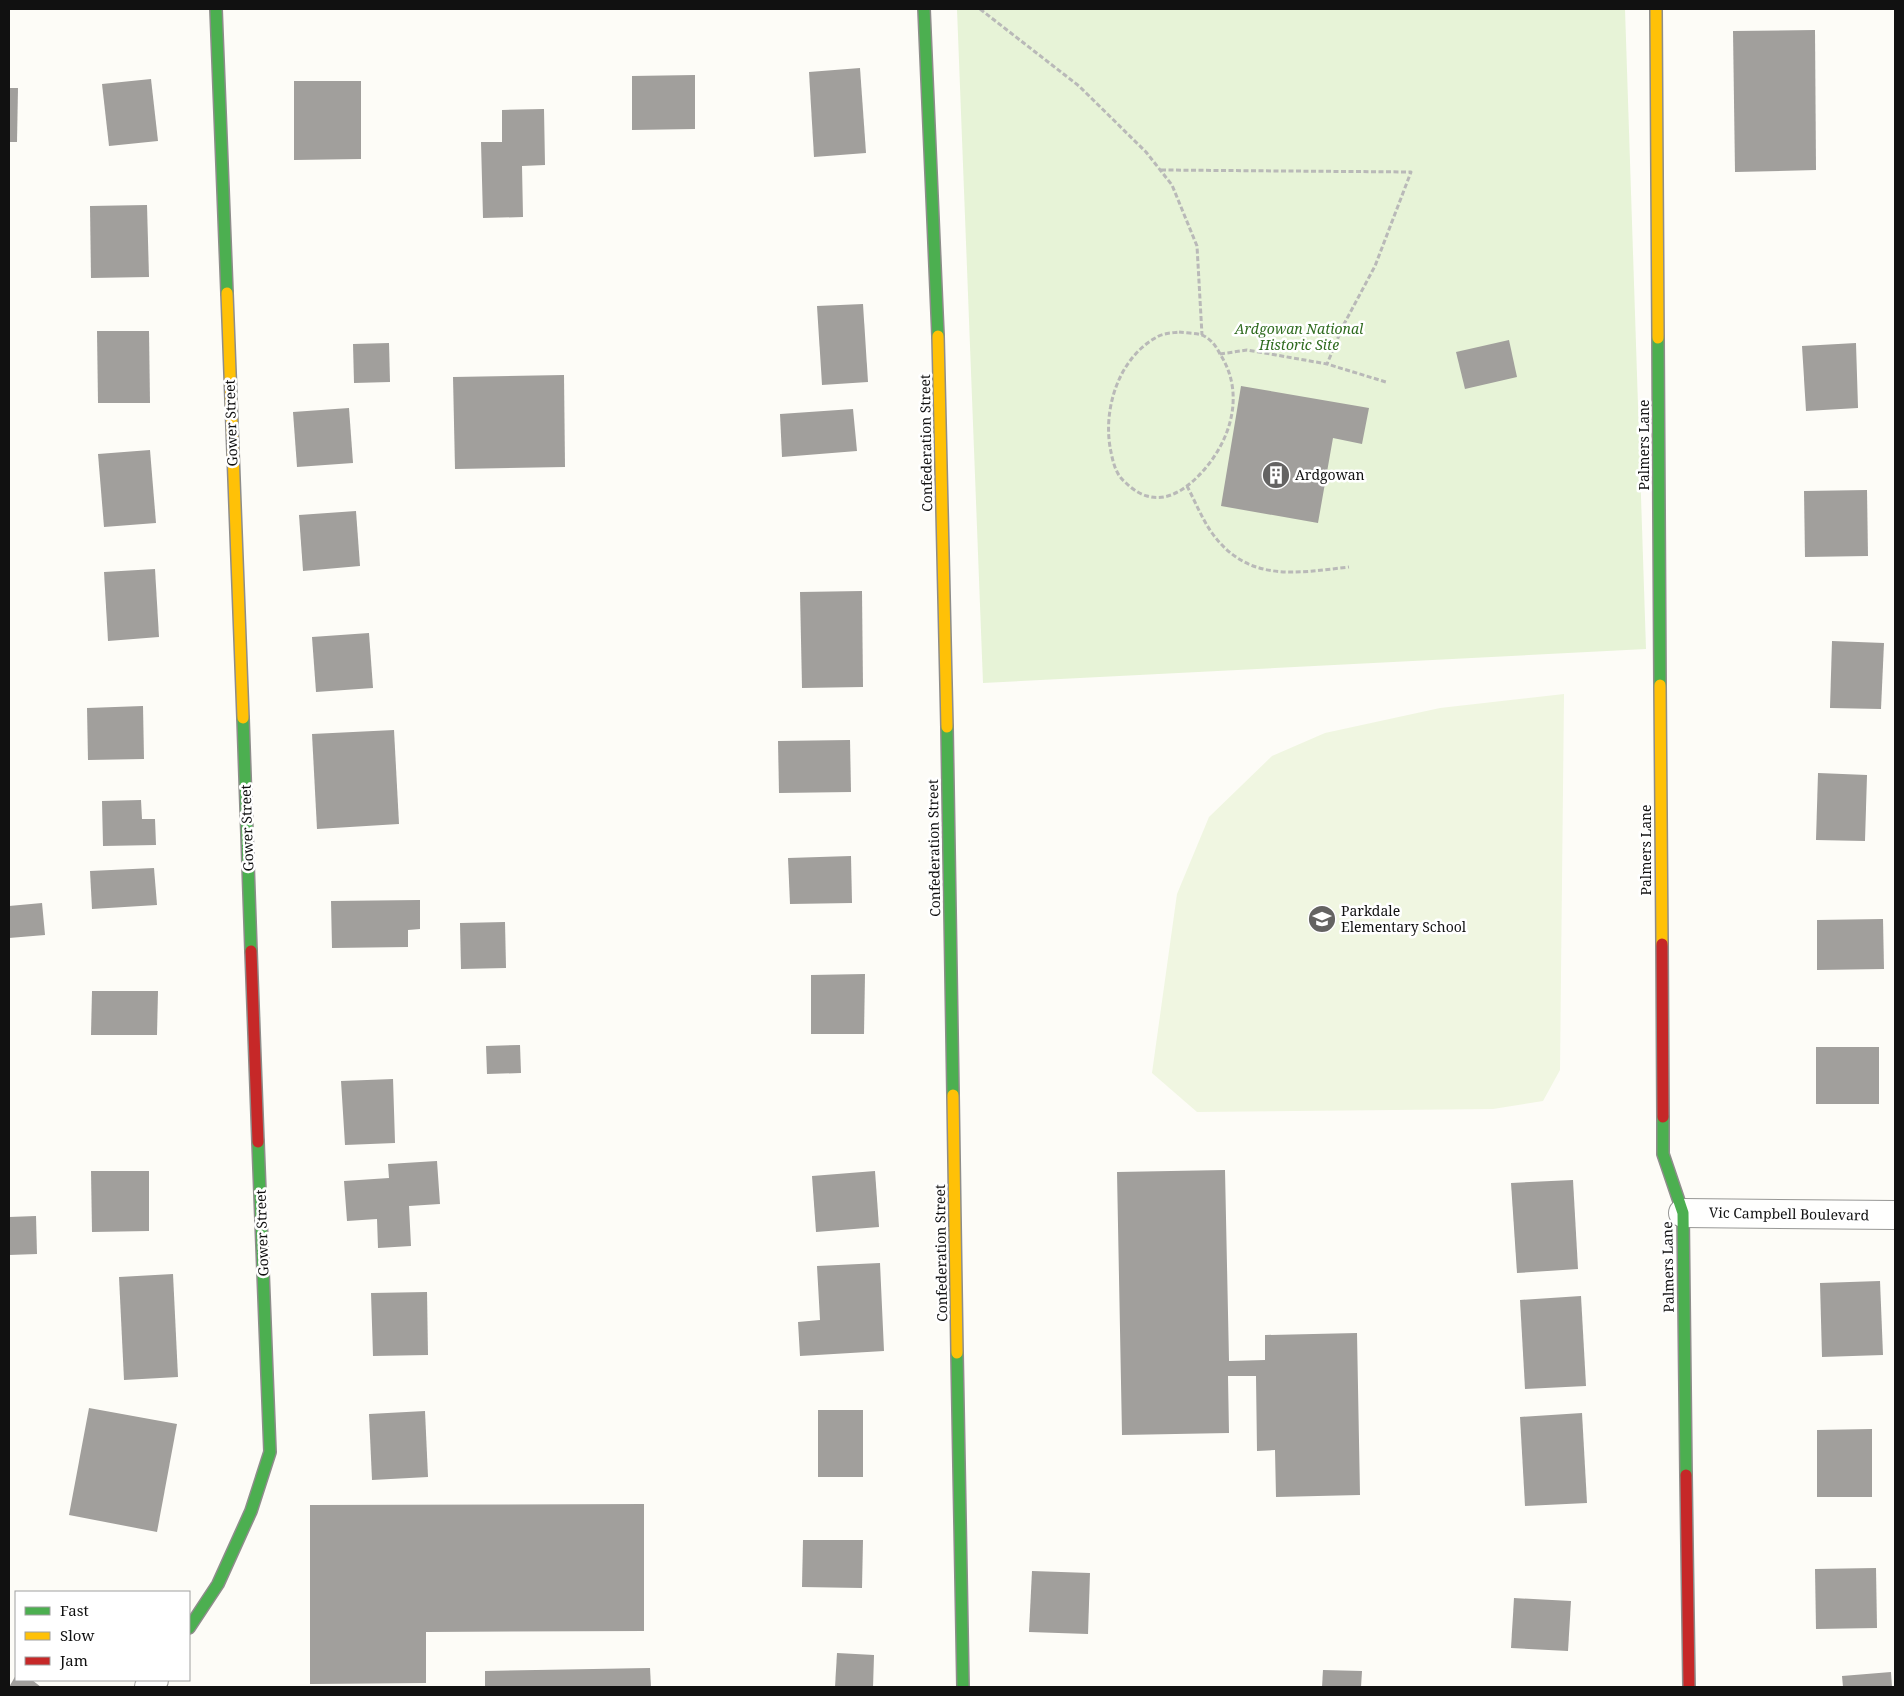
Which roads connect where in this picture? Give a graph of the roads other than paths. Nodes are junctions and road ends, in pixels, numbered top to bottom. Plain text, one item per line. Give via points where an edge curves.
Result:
1 (216, 9) edge
2 (924, 9) edge
3 (1656, 9) edge
4 (1683, 1212) junction
5 (1895, 1216) edge
6 (190, 1626) edge
7 (963, 1687) edge
8 (1689, 1687) edge

1 - 6 street, Gower Street via 270,1452 251,1511 218,1584
2 - 7 street, Confederation Street via 941,414
3 - 4 street, Palmers Lane via 1663,1154
4 - 5 street, Vic Campbell Boulevard
4 - 8 street, Palmers Lane

